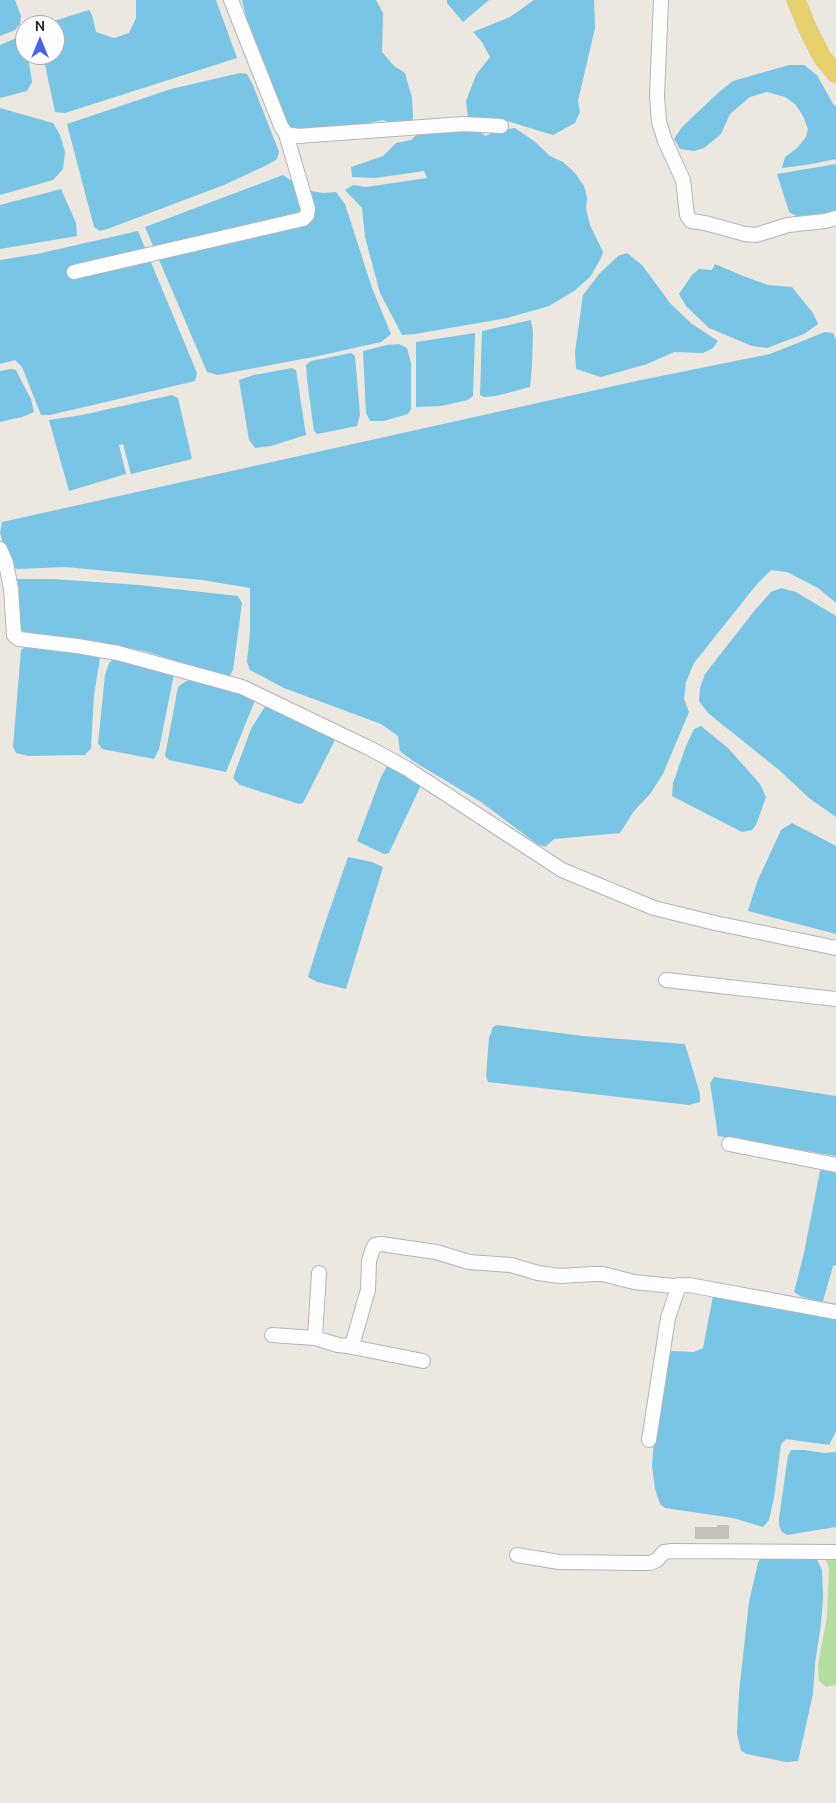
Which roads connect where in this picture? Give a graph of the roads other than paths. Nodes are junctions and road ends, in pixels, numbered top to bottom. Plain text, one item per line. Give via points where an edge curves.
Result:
1 (231, 0) edge
2 (661, 0) edge
3 (796, 0) edge
4 (836, 74) edge
5 (501, 126) dead end
6 (286, 134) junction
7 (836, 218) edge
8 (74, 272) dead end
9 (0, 549) edge
10 (836, 948) edge
11 (666, 980) dead end
12 (836, 999) edge
13 (730, 1144) dead end
14 (836, 1166) edge
15 (319, 1273) dead end
16 (679, 1285) junction
17 (836, 1312) edge
18 (272, 1335) dead end
19 (315, 1338) junction
20 (347, 1346) junction
21 (423, 1361) dead end
22 (649, 1440) dead end
23 (836, 1552) edge
24 (517, 1556) dead end

1 - 6 street
2 - 7 street via 656,96 659,122 683,180 687,216 691,222 756,235 788,225
3 - 4 main road via 822,57
5 - 6 street via 464,124 298,136
6 - 8 street via 308,209 303,219
9 - 10 street via 11,589 14,635 19,639 118,653 242,687 406,768 562,870 654,908
11 - 12 street
13 - 14 street
15 - 19 street
16 - 17 street
16 - 20 street via 634,1282 603,1274 560,1276 511,1265 469,1262 436,1252 375,1245 369,1260 366,1304 353,1342
16 - 22 street via 668,1318
18 - 19 street
19 - 20 street
20 - 21 street
23 - 24 street via 672,1551 664,1552 650,1563 568,1562

